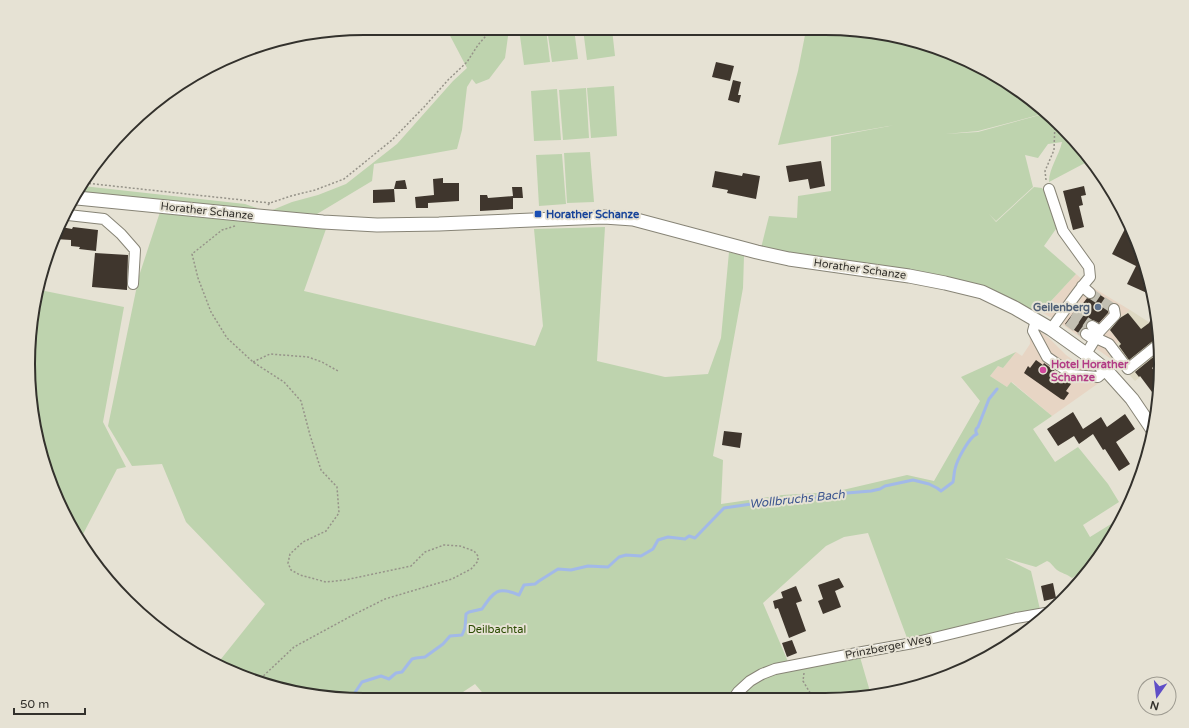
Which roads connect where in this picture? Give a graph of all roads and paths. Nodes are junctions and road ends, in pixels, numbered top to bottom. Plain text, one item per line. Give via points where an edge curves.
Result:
1 (487, 35) edge
2 (1055, 128) edge
3 (89, 183) edge
4 (1049, 189) joint
5 (79, 198) edge
6 (270, 204) junction
7 (70, 215) edge
8 (258, 216) junction
9 (241, 224) dead end
10 (133, 284) dead end
11 (1082, 286) junction
12 (1090, 293) tunnel mouth
13 (1114, 309) dead end
14 (1036, 320) junction
15 (1051, 330) junction
16 (1094, 334) junction
17 (1153, 349) edge
18 (1086, 354) junction
19 (255, 361) junction
20 (1106, 370) junction
21 (338, 371) dead end
22 (1149, 424) edge
23 (1038, 614) edge
24 (806, 663) junction
25 (262, 677) edge
26 (737, 693) edge
27 (810, 693) edge

1 - 6 path via 467,62 419,113 392,140 344,179
2 - 4 path via 1054,150 1045,171
3 - 6 path
4 - 11 lane via 1064,231 1089,267 1090,277
5 - 8 main road, Horather Schanze
6 - 8 path
7 - 10 lane via 104,219 121,234 135,250
8 - 14 main road, Horather Schanze via 377,225 604,217 633,219 789,259 945,282 982,292
9 - 19 path via 222,230 192,254 211,312 227,338
11 - 12 lane
11 - 15 lane via 1067,315
13 - 16 lane via 1115,315
14 - 15 main road, Horather Schanze
14 - 20 lane via 1033,331 1047,357 1073,375 1098,377
15 - 18 main road, Horather Schanze
16 - 17 lane via 1109,344 1128,369
16 - 18 lane
18 - 20 main road, Horather Schanze
19 - 21 path via 270,354 308,357
19 - 25 path via 284,382 301,401 321,470 337,487 338,513 326,531 303,542 290,554 288,563 291,570 326,582 411,566 425,552 444,545 460,546 474,551 478,556 478,561 471,569 452,579 385,599 294,647
20 - 22 main road, Horather Schanze via 1132,399
23 - 24 lane, Prinzberger Weg via 913,643
24 - 26 lane, Prinzberger Weg via 762,674
24 - 27 path via 803,682

